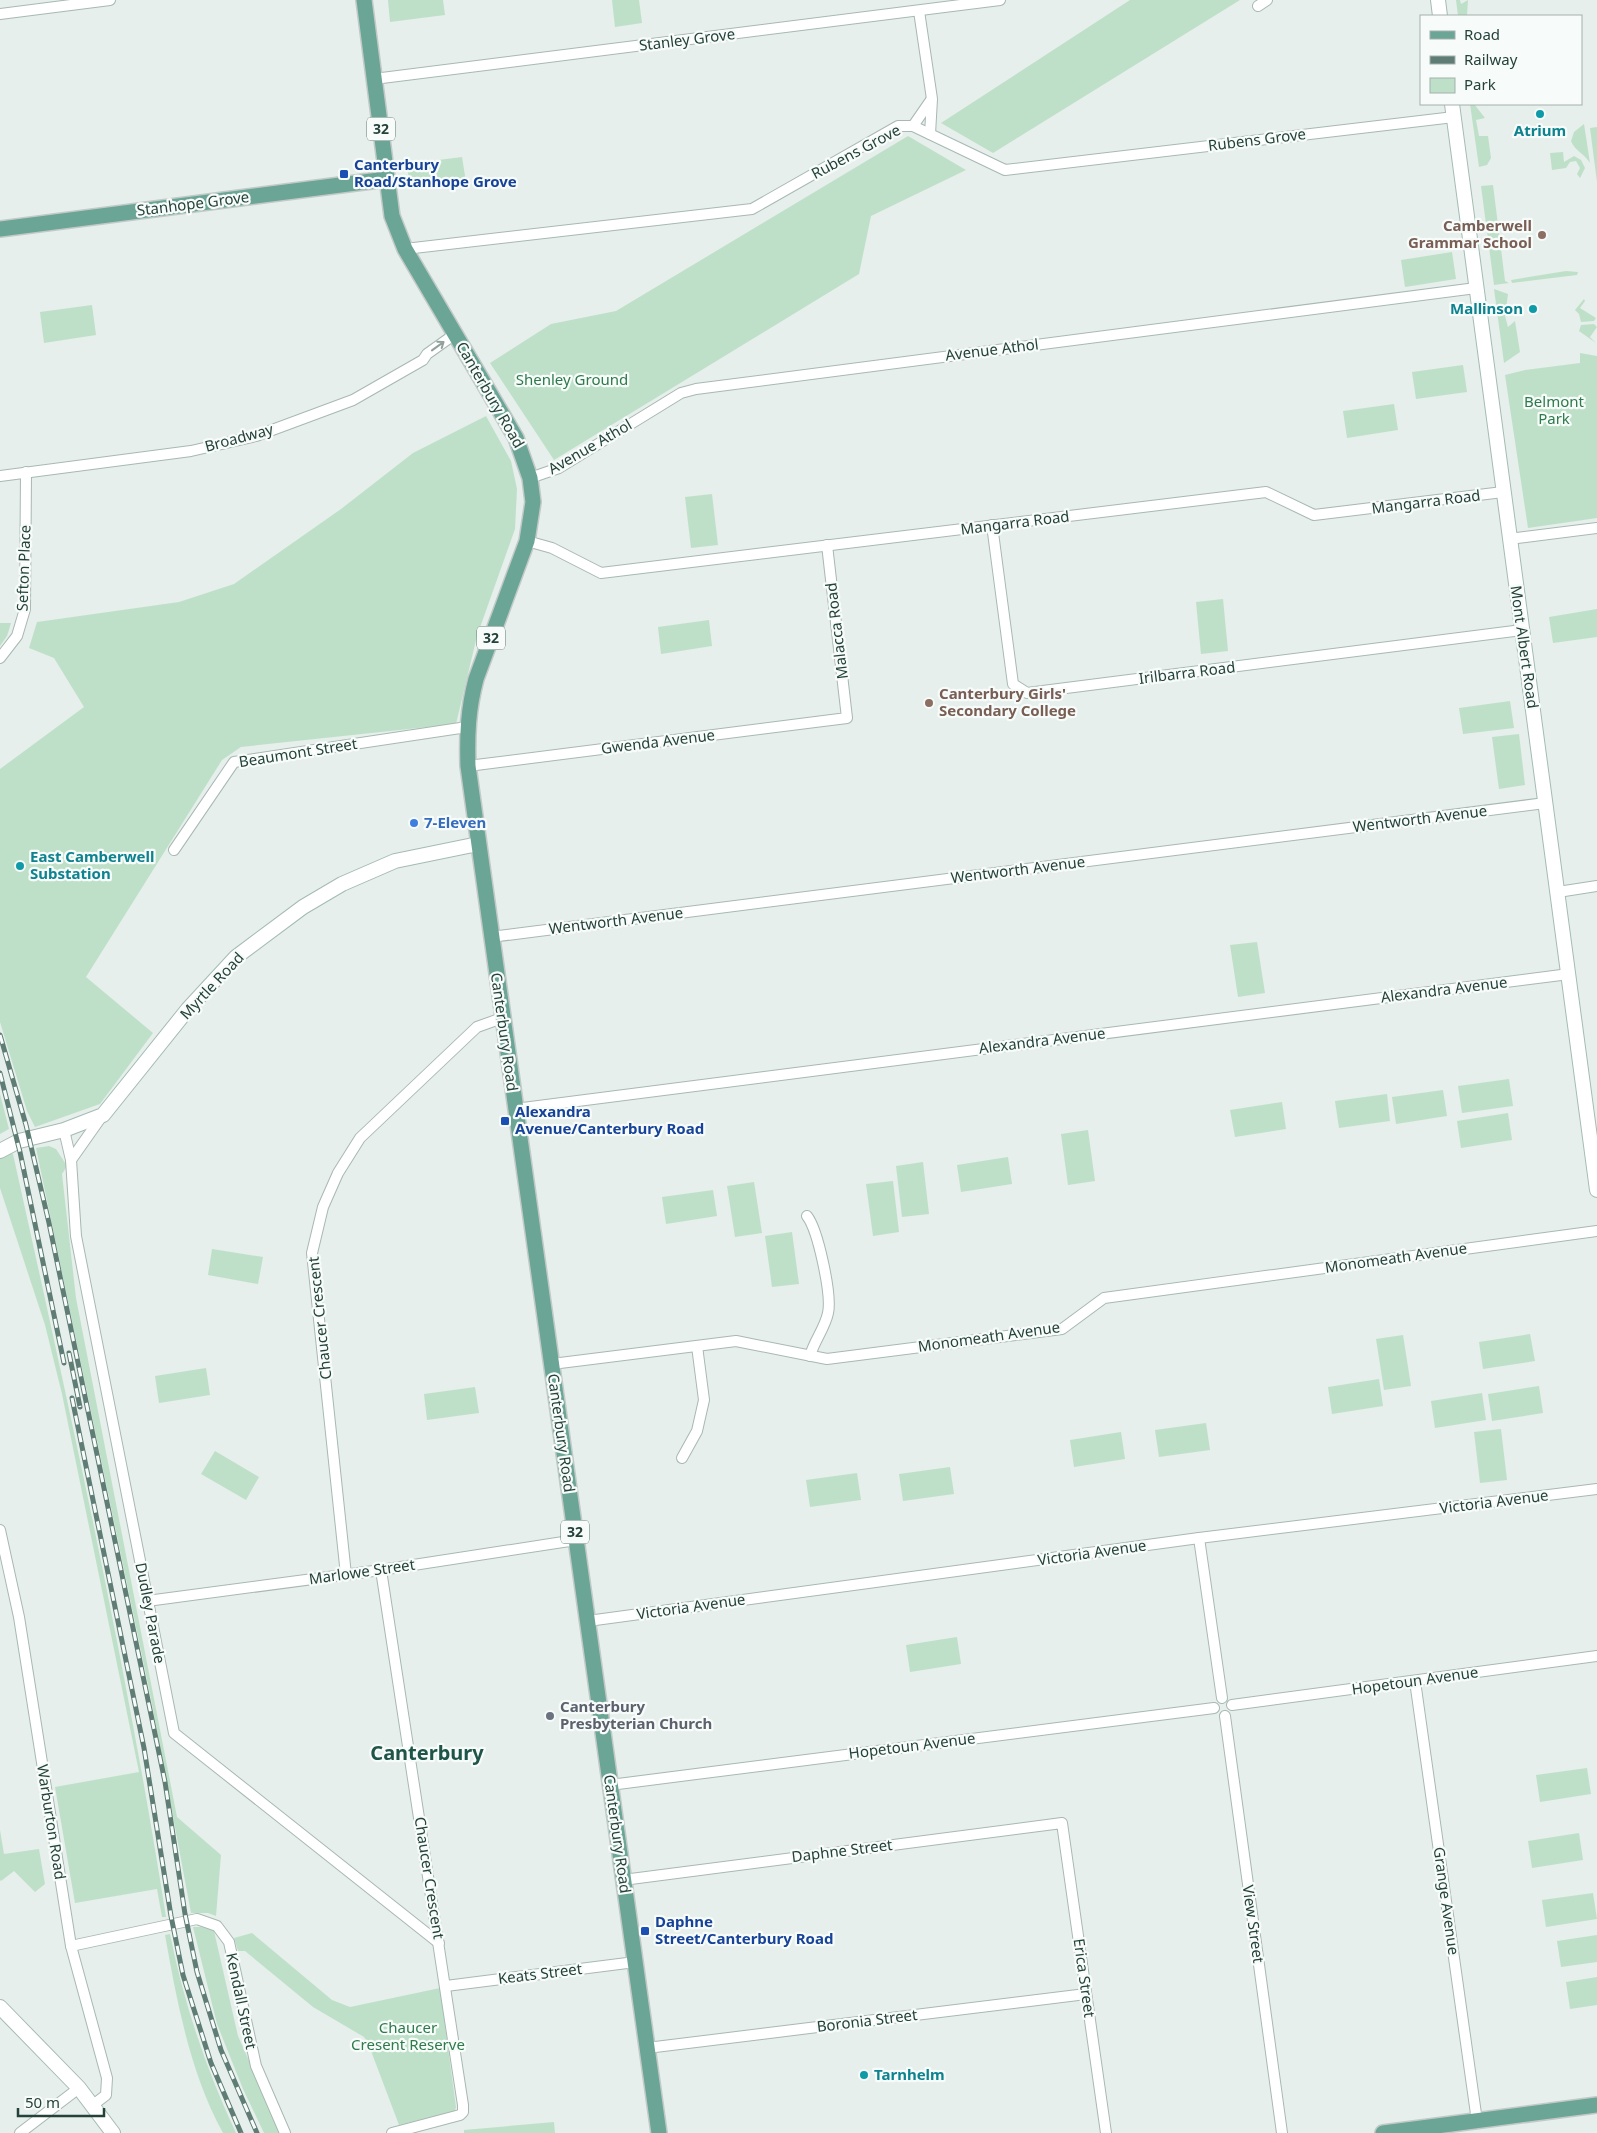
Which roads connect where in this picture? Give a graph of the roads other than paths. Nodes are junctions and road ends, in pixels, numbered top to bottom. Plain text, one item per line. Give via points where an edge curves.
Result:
1 (110, 0) edge
2 (364, 0) edge
3 (1000, 0) edge
4 (1438, 0) edge
5 (919, 11) junction
6 (0, 14) edge
7 (1440, 15) edge
8 (374, 79) junction
9 (932, 99) junction
10 (1453, 111) edge
11 (913, 126) junction
12 (930, 134) junction
13 (387, 179) junction
14 (0, 229) edge
15 (405, 249) junction
16 (1476, 288) junction
17 (455, 334) junction
18 (26, 472) junction
19 (0, 476) edge
20 (530, 478) junction
21 (1503, 492) junction
22 (992, 525) junction
23 (1597, 528) edge
24 (1510, 539) junction
25 (527, 541) junction
26 (826, 545) junction
27 (1522, 630) junction
28 (0, 658) edge
29 (848, 718) joint
30 (467, 727) junction
31 (468, 766) junction
32 (1545, 803) junction
33 (478, 844) junction
34 (174, 850) dead end
35 (1597, 886) edge
36 (1558, 892) junction
37 (491, 937) junction
38 (1569, 974) junction
39 (502, 1018) junction
40 (515, 1109) junction
41 (103, 1115) junction
42 (64, 1130) junction
43 (0, 1151) edge
44 (71, 1160) junction
45 (1597, 1190) edge
46 (807, 1216) dead end
47 (1597, 1231) edge
48 (697, 1346) junction
49 (810, 1356) junction
50 (552, 1364) junction
51 (682, 1458) dead end
52 (1597, 1489) edge
53 (0, 1530) edge
54 (1198, 1538) junction
55 (576, 1540) junction
56 (381, 1570) junction
57 (346, 1575) junction
58 (147, 1601) junction
59 (588, 1621) junction
60 (1597, 1656) edge
61 (1415, 1681) junction
62 (1222, 1698) junction
63 (1232, 1705) junction
64 (1214, 1708) junction
65 (1225, 1716) junction
66 (610, 1785) junction
67 (1062, 1823) joint
68 (623, 1880) junction
69 (439, 1943) junction
70 (70, 1946) junction
71 (635, 1962) junction
72 (446, 1986) junction
73 (1086, 1994) junction
74 (0, 2007) edge
75 (647, 2048) junction
76 (79, 2088) junction
77 (93, 2105) junction
78 (1597, 2105) edge
79 (1477, 2121) junction
80 (20, 2133) edge
81 (113, 2133) edge
82 (286, 2133) edge
83 (392, 2133) edge
84 (659, 2133) edge
85 (1106, 2133) edge
86 (1282, 2133) edge
87 (1384, 2133) edge

1 - 6 street
2 - 8 main road, Canterbury Road / 32
3 - 5 street, Stanley Grove
4 - 7 main road
5 - 8 street, Stanley Grove
5 - 9 street
8 - 13 main road, Canterbury Road / 32
9 - 11 street
9 - 12 street
10 - 12 street, Rubens Grove via 1004,170
10 - 16 main road, Mont Albert Road
11 - 12 street, Rubens Grove
11 - 15 street, Rubens Grove via 898,126 752,209
13 - 14 main road, Stanhope Grove
13 - 15 main road, Canterbury Road / 32 via 392,216
15 - 17 main road, Canterbury Road / 32
16 - 20 street, Avenue Athol via 696,389 681,393 559,468
16 - 21 main road, Mont Albert Road
18 -> 17 street, Broadway via 191,451 256,436 353,400 424,360 427,354
17 - 20 main road, Canterbury Road / 32 via 516,438
18 - 19 street, Broadway
18 - 28 street, Sefton Place via 25,609 17,636
20 - 25 main road, Canterbury Road / 32 via 533,502
21 - 22 street, Mangarra Road via 1314,515 1266,492
21 - 24 main road, Mont Albert Road
22 - 26 street, Mangarra Road
22 - 27 street, Irilbarra Road via 1013,684 1027,693
23 - 24 street
24 - 27 main road, Mont Albert Road
25 - 26 street, Mangarra Road via 552,548 601,573
25 - 30 main road, Canterbury Road / 32 via 476,679
26 - 29 street, Malacca Road
27 - 32 main road, Mont Albert Road
29 - 31 street, Gwenda Avenue
30 - 31 main road, Canterbury Road / 32
30 - 34 street, Beaumont Street via 234,762
31 - 33 main road, Canterbury Road / 32
32 - 36 main road, Mont Albert Road
32 - 37 street, Wentworth Avenue
33 - 37 main road, Canterbury Road / 32
33 - 41 main road, Myrtle Road via 395,861 342,884 303,907 236,957 188,1009
35 - 36 street
36 - 38 main road, Mont Albert Road
37 - 39 main road, Canterbury Road / 32
38 - 40 street, Alexandra Avenue
38 - 45 main road, Mont Albert Road
39 - 40 main road, Canterbury Road / 32
39 - 57 street, Chaucer Crescent via 478,1027 360,1138 322,1207 312,1253
40 - 50 main road, Canterbury Road / 32
41 - 42 main road
41 - 44 street
42 - 43 main road via 19,1141
42 - 44 street, Dudley Parade
44 - 58 street, Dudley Parade via 76,1236
46 - 49 street via 816,1231 828,1306 826,1321
47 - 49 street, Monomeath Avenue via 1104,1298 1062,1329 827,1359
48 - 49 street, Monomeath Avenue via 736,1341
48 - 50 street, Monomeath Avenue
48 - 51 street via 704,1400 697,1431
50 - 55 main road, Canterbury Road / 32
52 - 54 street, Victoria Avenue
53 - 70 street, Warburton Road via 19,1617
54 - 59 street, Victoria Avenue
54 - 62 street
55 - 56 street, Marlowe Street
55 - 59 main road, Canterbury Road / 32
56 - 57 street, Marlowe Street
56 - 69 street, Chaucer Crescent
57 - 58 street, Marlowe Street
58 - 69 street, Dudley Parade via 174,1733
59 - 66 main road, Canterbury Road / 32
60 - 61 street, Hopetoun Avenue
61 - 63 street, Hopetoun Avenue
61 - 79 street, Grange Avenue
62 - 63 street via 1229,1699
62 - 64 street via 1215,1702
63 - 65 street via 1230,1713
64 - 65 street
64 - 66 street, Hopetoun Avenue
65 - 86 street, View Street
66 - 68 main road, Canterbury Road / 32
67 - 68 street, Daphne Street
67 - 73 street, Erica Street
68 - 71 main road, Canterbury Road / 32
69 - 72 street, Chaucer Crescent
70 - 77 street, Warburton Road via 107,2078 106,2095
70 - 82 street, Kendall Street via 197,1919 217,1926 228,1942 256,2066
71 - 72 street, Keats Street
71 - 75 main road, Canterbury Road / 32
72 - 83 street, Chaucer Crescent via 463,2112
73 - 75 street, Boronia Street
73 - 85 street, Erica Street
74 - 76 main road
75 - 84 main road, Canterbury Road / 32
76 - 77 main road
76 - 80 street
77 - 81 main road
78 - 79 main road
79 - 87 main road

